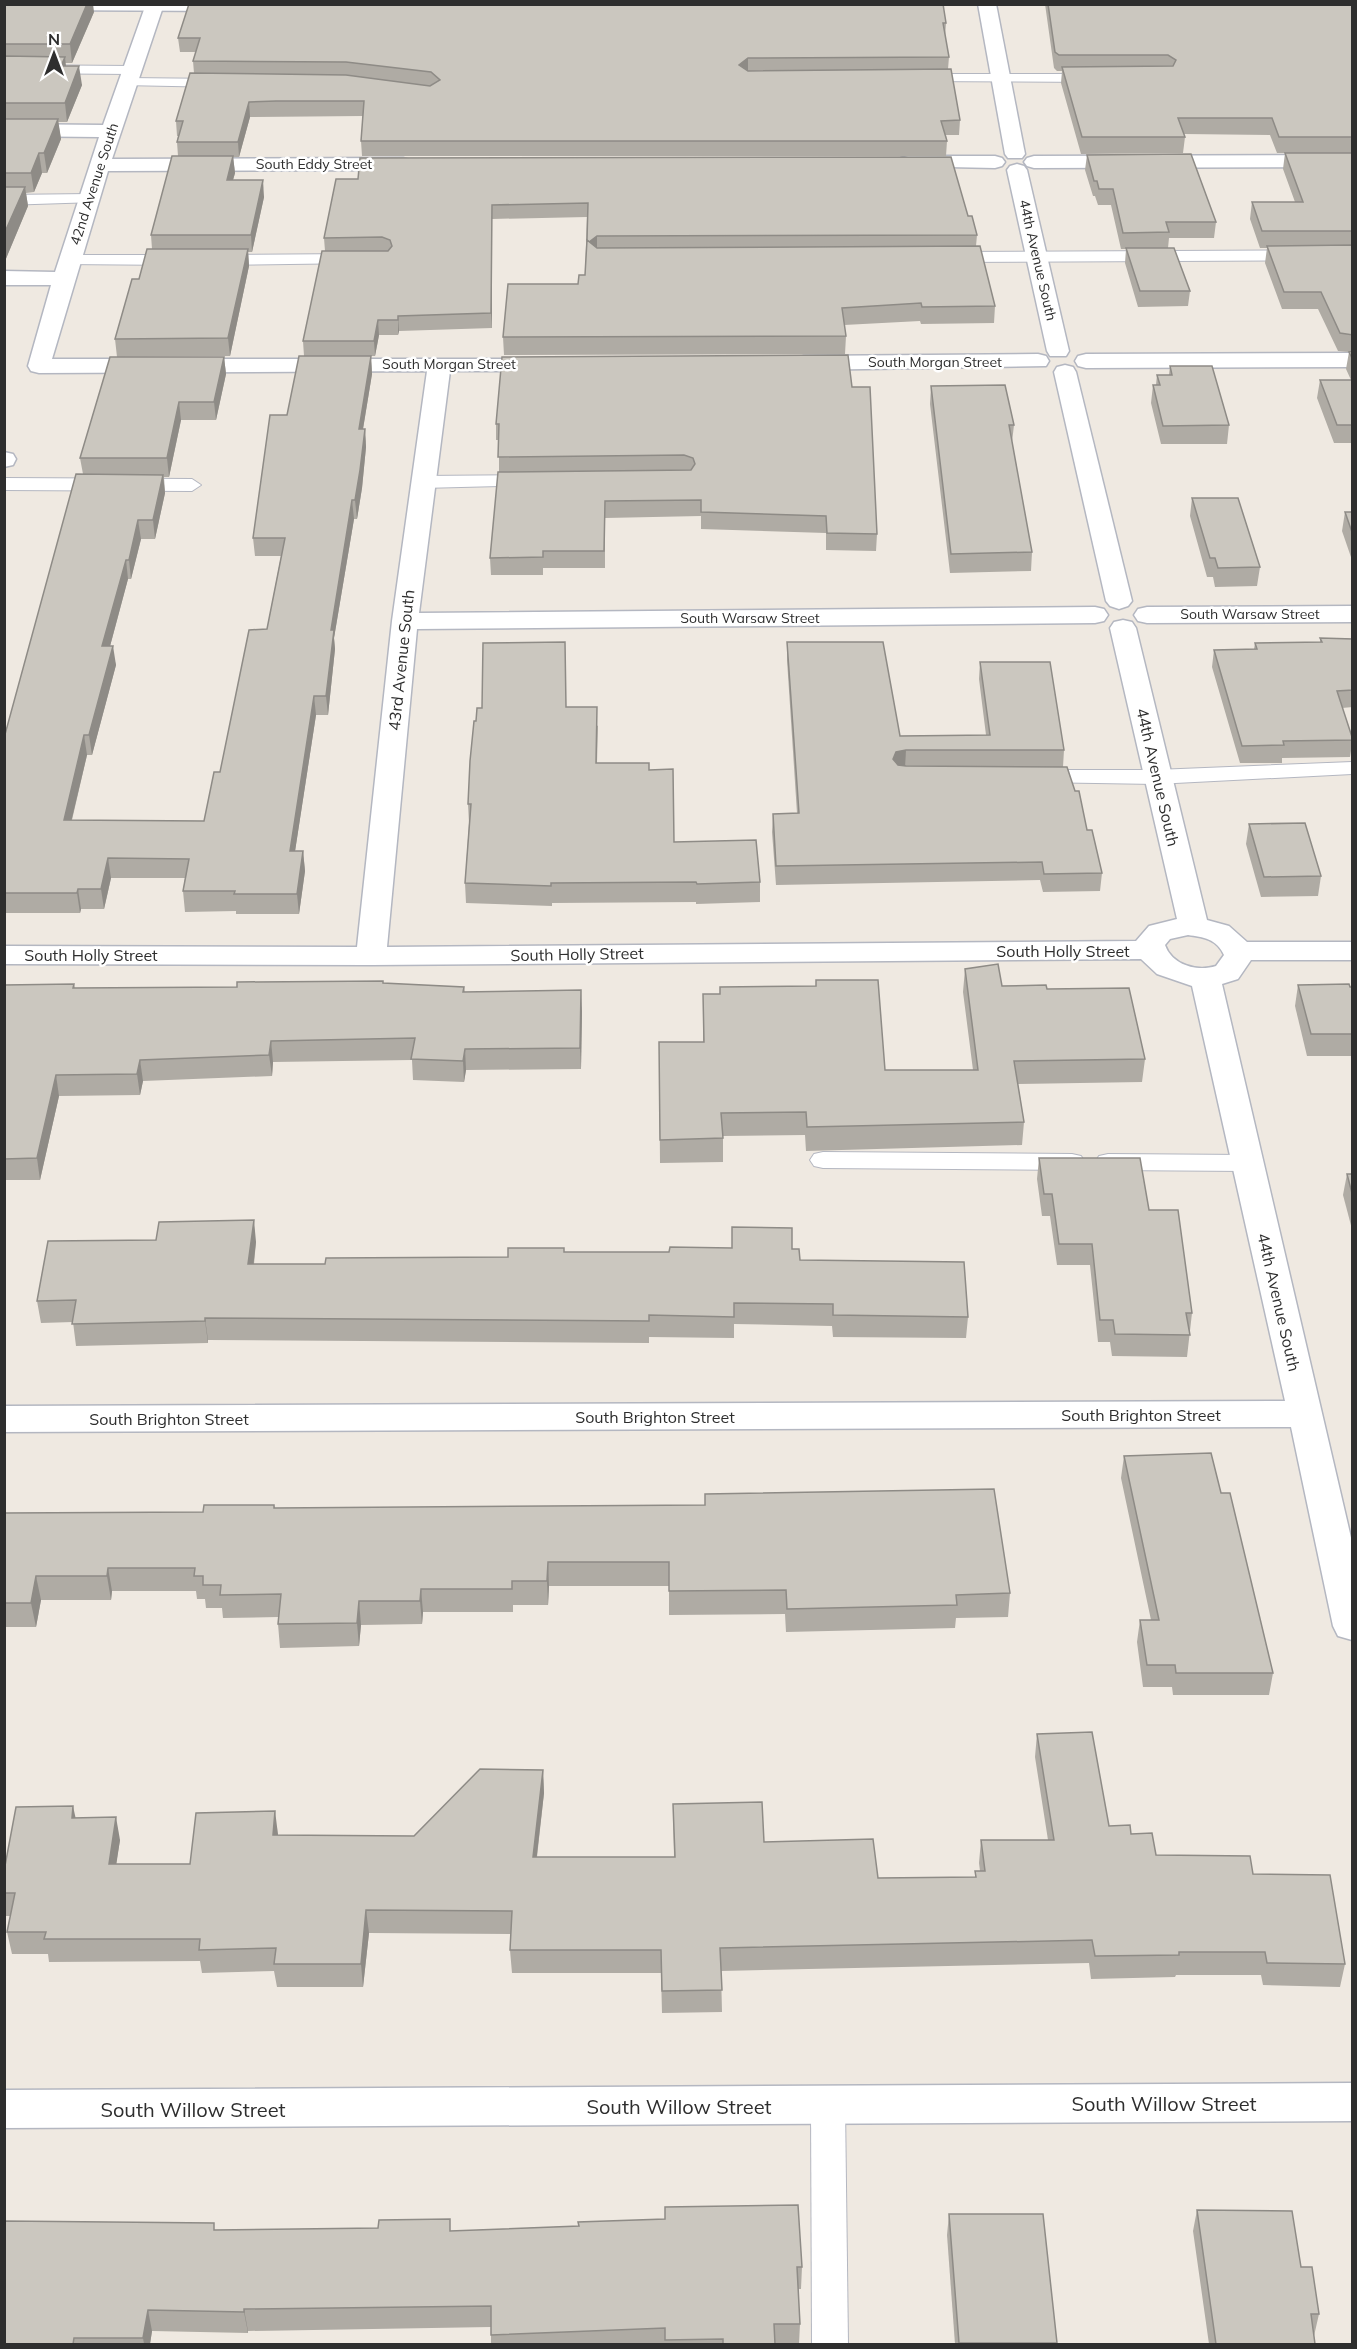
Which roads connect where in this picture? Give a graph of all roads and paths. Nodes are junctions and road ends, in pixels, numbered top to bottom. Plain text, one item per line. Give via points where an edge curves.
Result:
1 (38, 4) edge
2 (987, 4) edge
3 (155, 5) edge
4 (246, 5) edge
5 (4, 69) edge
6 (129, 76) junction
7 (909, 78) edge
8 (1001, 78) junction
9 (1107, 78) edge
10 (240, 83) edge
11 (4, 130) edge
12 (111, 131) junction
13 (1353, 161) edge
14 (888, 162) edge
15 (1022, 162) junction
16 (423, 164) edge
17 (102, 165) junction
18 (90, 199) junction
19 (4, 200) edge
20 (1353, 255) edge
21 (1038, 256) junction
22 (930, 257) edge
23 (371, 259) edge
24 (67, 269) junction
25 (4, 278) edge
26 (1353, 360) edge
27 (1061, 361) junction
28 (786, 363) edge
29 (438, 364) junction
30 (570, 364) edge
31 (39, 366) joint
32 (553, 481) edge
33 (422, 482) junction
34 (4, 484) edge
35 (192, 485) dead end
36 (1353, 614) edge
37 (1130, 615) junction
38 (405, 621) junction
39 (1353, 768) edge
40 (1013, 776) edge
41 (1156, 777) junction
42 (1194, 927) junction
43 (1150, 950) junction
44 (1237, 951) junction
45 (1353, 951) edge
46 (4, 955) edge
47 (371, 956) junction
48 (1205, 977) junction
49 (823, 1160) dead end
50 (1246, 1162) junction
51 (1306, 1414) junction
52 (4, 1419) edge
53 (1353, 1626) edge
54 (1353, 2102) edge
55 (828, 2104) junction
56 (4, 2109) edge
57 (830, 2344) edge

1 - 3 street
2 - 8 street, 44th Avenue South
3 - 4 street
3 - 6 street, 42nd Avenue South
5 - 6 lane
6 - 10 lane
6 - 12 street, 42nd Avenue South
7 - 8 lane
8 - 9 lane
8 - 15 street, 44th Avenue South
11 - 12 street
12 - 17 street, 42nd Avenue South
13 - 15 street
14 - 15 street via 995,162 1000,156
15 - 21 street, 44th Avenue South
16 - 17 street, South Eddy Street
17 - 18 street, 42nd Avenue South
18 - 19 lane
18 - 24 street, 42nd Avenue South
20 - 21 lane
21 - 22 lane
21 - 27 street, 44th Avenue South
23 - 24 lane
24 - 25 street
24 - 31 street, 42nd Avenue South
26 - 27 street via 1086,361 1081,369
27 - 28 street, South Morgan Street via 1044,353 1038,361
27 - 37 street, 44th Avenue South
29 - 30 street, South Morgan Street
29 - 31 street, South Morgan Street
29 - 33 street, 43rd Avenue South
32 - 33 lane
33 - 38 street, 43rd Avenue South
34 - 35 lane
36 - 37 street, South Warsaw Street
37 - 38 street, South Warsaw Street via 1101,605 1095,615
37 - 41 street, 44th Avenue South
38 - 47 street, 43rd Avenue South
39 - 41 lane
40 - 41 lane
41 - 42 street, 44th Avenue South
42 - 43 street via 1173,927 1161,932
42 - 44 street via 1222,934
43 - 47 street, South Holly Street
43 - 48 street via 1165,969
44 - 45 street
44 - 48 street via 1236,963 1229,971
46 - 47 street, South Holly Street
48 - 50 street, 44th Avenue South
49 - 50 lane
50 - 51 street, 44th Avenue South
51 - 52 street, South Brighton Street
51 - 53 street, 44th Avenue South
54 - 55 street, South Willow Street
55 - 56 street, South Willow Street
55 - 57 lane

